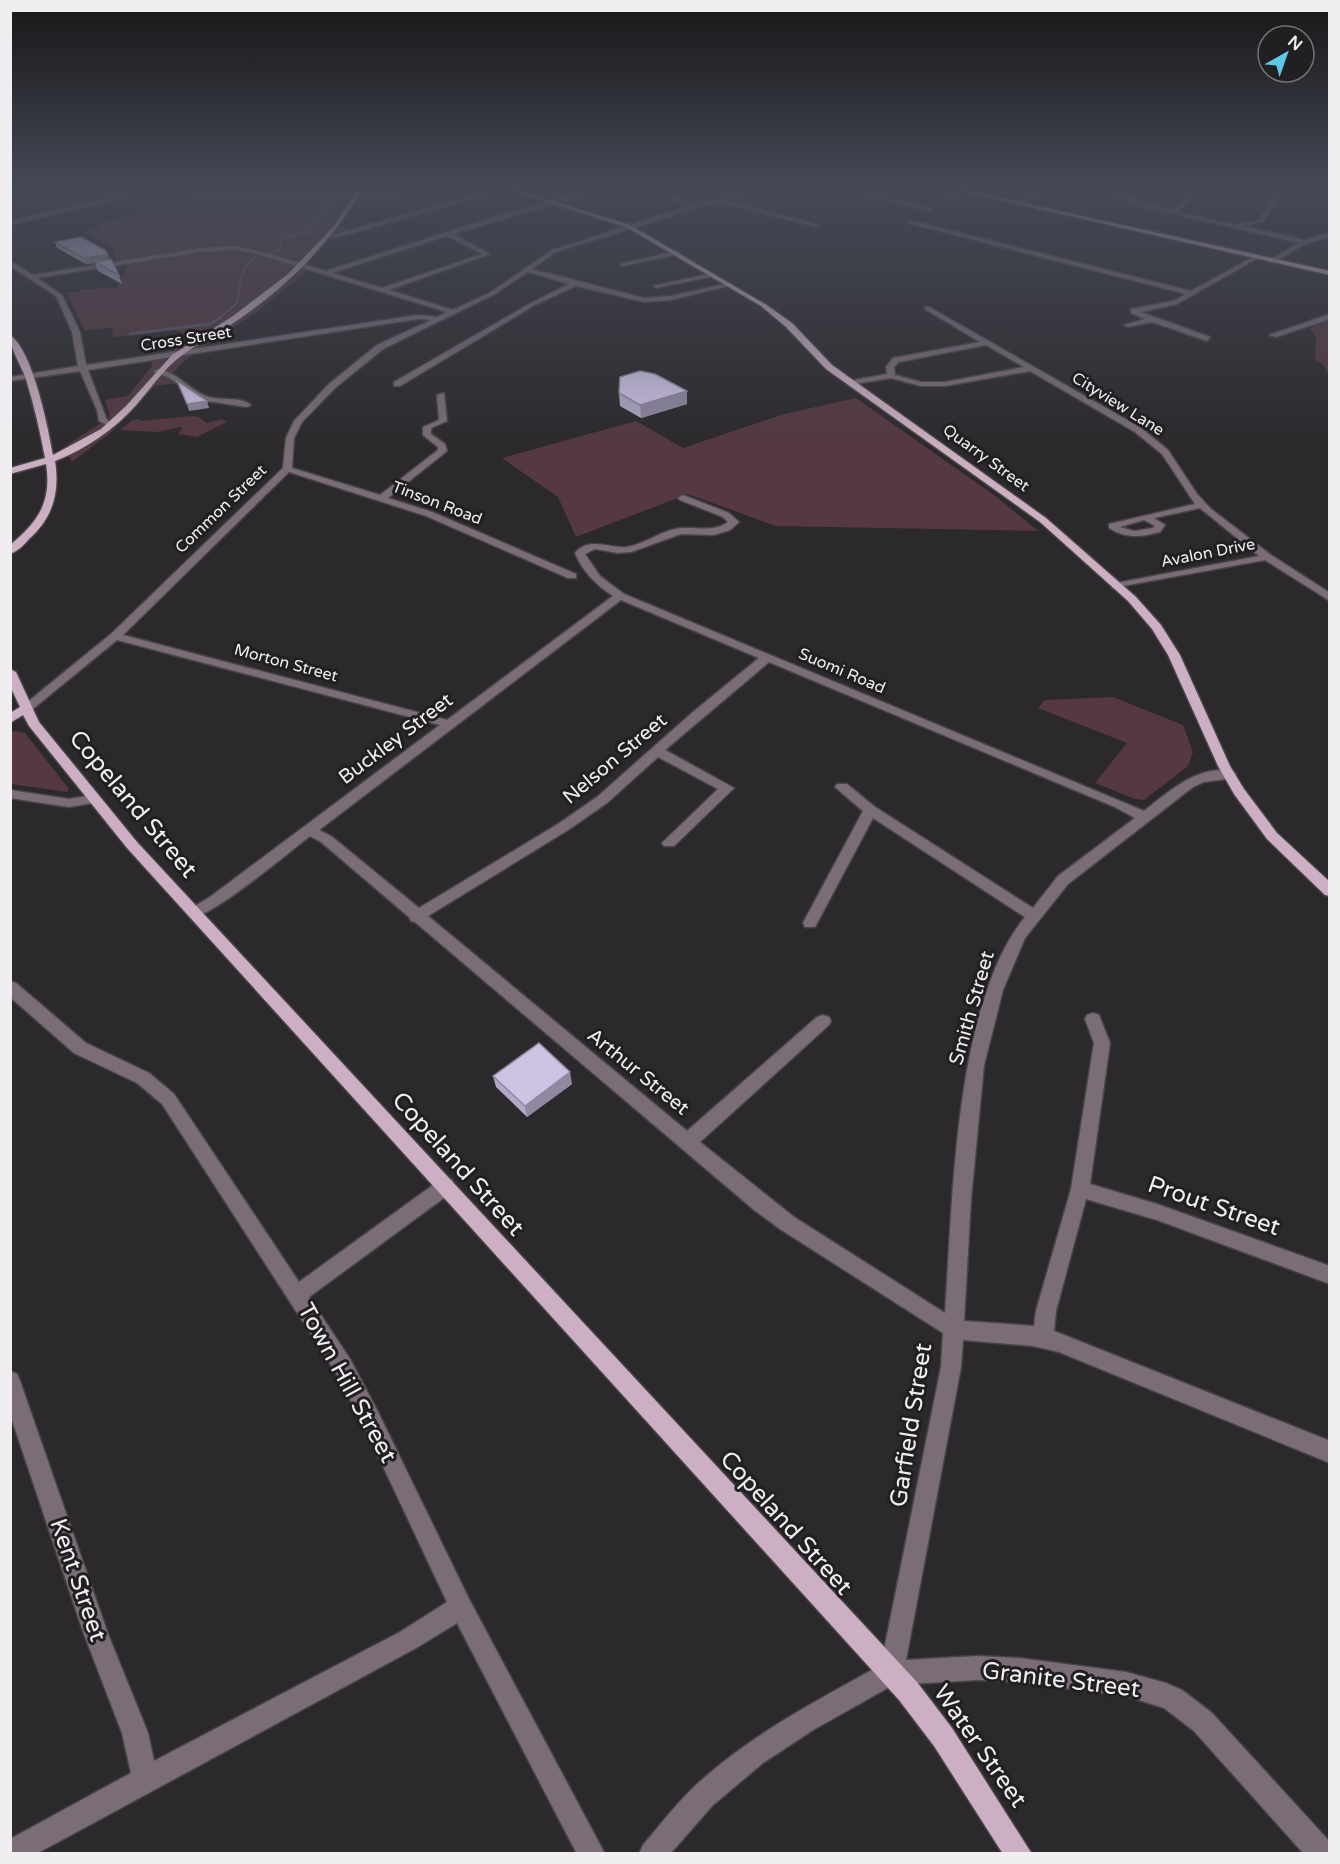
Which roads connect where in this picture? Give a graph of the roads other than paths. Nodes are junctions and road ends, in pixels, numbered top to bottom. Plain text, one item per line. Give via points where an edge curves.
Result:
1 (28, 275) edge
2 (43, 275) edge
3 (291, 275) edge
4 (332, 275) edge
5 (426, 275) edge
6 (518, 275) edge
7 (545, 275) edge
8 (713, 275) joint
9 (1121, 275) edge
10 (1226, 275) edge
11 (31, 277) junction
12 (575, 284) junction
13 (729, 285) junction
14 (656, 286) dead end
15 (382, 290) junction
16 (1193, 294) junction
17 (927, 308) dead end
18 (453, 312) junction
19 (1329, 316) edge
20 (438, 318) junction
21 (1152, 320) junction
22 (1128, 325) dead end
23 (1274, 335) dead end
24 (10, 337) edge
25 (1207, 339) dead end
26 (987, 343) junction
27 (180, 354) junction
28 (83, 368) junction
29 (1031, 368) junction
30 (158, 371) junction
31 (30, 376) junction
32 (891, 376) junction
33 (10, 379) edge
34 (852, 383) junction
35 (397, 384) dead end
36 (441, 395) dead end
37 (247, 405) dead end
38 (111, 424) junction
39 (49, 461) junction
40 (287, 469) junction
41 (10, 471) edge
42 (382, 498) junction
43 (683, 498) dead end
44 (1202, 505) junction
45 (1146, 517) dead end
46 (10, 552) edge
47 (1267, 556) junction
48 (572, 576) dead end
49 (1116, 586) junction
50 (620, 596) junction
51 (1329, 598) edge
52 (115, 636) junction
53 (768, 657) junction
54 (10, 672) edge
55 (18, 714) edge
56 (448, 724) junction
57 (657, 751) junction
58 (1229, 775) junction
59 (842, 787) dead end
60 (10, 794) edge
61 (93, 799) junction
62 (870, 810) junction
63 (1145, 817) junction
64 (309, 830) junction
65 (669, 843) dead end
66 (1329, 891) edge
67 (195, 913) junction
68 (1033, 915) junction
69 (416, 917) junction
70 (810, 923) dead end
71 (10, 987) edge
72 (1093, 1019) dead end
73 (823, 1020) dead end
74 (688, 1141) junction
75 (446, 1186) junction
76 (1080, 1189) junction
77 (1329, 1275) edge
78 (298, 1294) junction
79 (954, 1328) junction
80 (1043, 1338) junction
81 (10, 1381) edge
82 (1329, 1452) edge
83 (461, 1607) junction
84 (891, 1673) junction
85 (145, 1779) junction
86 (11, 1854) edge
87 (592, 1854) edge
88 (652, 1854) edge
89 (1019, 1854) edge
90 (1322, 1854) edge

1 - 11 street
2 - 11 street
3 - 27 main road via 248,310
4 - 15 street
5 - 15 street
6 - 18 street, Common Street via 503,287
7 - 12 street
8 - 13 main road, Quarry Street
8 - 14 street
9 - 16 street
10 - 16 street
11 - 28 street via 59,296 76,332
12 - 13 street via 644,300
12 - 35 street via 533,304
13 - 34 main road, Quarry Street via 778,315 829,367
15 - 18 street
16 - 21 street via 1175,303 1134,311
17 - 26 street, Cityview Lane
18 - 20 street, Common Street
19 - 23 street
20 - 27 street, Cross Street via 418,317
20 - 40 street, Common Street via 363,359 307,410 290,438
21 - 22 street
21 - 25 street
24 - 31 main road
26 - 29 street, Cityview Lane
26 - 32 street via 896,360 890,367
27 - 28 street, Cross Street
27 - 30 main road
28 - 31 street, Cross Street
28 - 38 street via 103,422
29 - 32 street via 941,384 921,384
29 - 44 street, Cityview Lane via 1154,442
30 - 37 street via 169,373 204,398
30 - 38 main road via 133,405
31 - 33 street, Cross Street
31 - 39 main road
32 - 34 street
34 - 49 main road, Quarry Street via 1043,520
36 - 42 street via 443,421 427,427 427,435 443,451
38 - 39 main road
39 - 41 main road
39 - 46 main road via 52,478 45,514
40 - 42 street, Tinson Road
40 - 52 street, Common Street
42 - 48 street, Tinson Road via 429,514
43 - 50 street, Suomi Road via 734,522 713,534 682,530 638,547 618,550 594,546 580,553 582,561 606,588
44 - 45 street
44 - 47 street, Cityview Lane
47 - 49 street, Avalon Drive
47 - 51 street, Avalon Drive
49 - 58 main road, Quarry Street via 1132,599 1167,642
50 - 53 street, Suomi Road
50 - 56 street, Buckley Street
52 - 55 street, Common Street
52 - 56 street, Morton Street
53 - 57 street, Nelson Street
53 - 63 street, Suomi Road
54 - 55 main road, Copeland Street
55 - 61 main road, Copeland Street via 33,723
56 - 64 street, Buckley Street
57 - 65 street via 727,788
57 - 69 street, Nelson Street via 602,800 563,827
58 - 63 street, Smith Street via 1192,782
58 - 66 main road, Quarry Street via 1264,826
59 - 62 street
60 - 61 street via 69,803
61 - 67 main road, Copeland Street
62 - 68 street
62 - 70 street
63 - 68 street, Smith Street via 1063,880
64 - 67 street, Buckley Street
64 - 69 street, Arthur Street via 326,839
67 - 75 main road, Copeland Street
68 - 79 street, Smith Street via 1009,952 976,1065
69 - 74 street, Arthur Street
71 - 78 street, Town Hill Street via 81,1048 143,1078 168,1099
72 - 76 street via 1102,1044
73 - 74 street
74 - 79 street, Arthur Street via 787,1223 926,1314
75 - 78 street
75 - 84 main road, Copeland Street
76 - 77 street, Prout Street via 1157,1212
76 - 80 street via 1046,1311
78 - 83 street, Town Hill Street via 371,1419
79 - 80 street, Garfield Street
79 - 84 street, Garfield Street via 945,1406
80 - 82 street, Garfield Street via 1096,1355
81 - 85 street, Kent Street via 96,1634 135,1733
83 - 85 street via 408,1640
83 - 87 street, Town Hill Street
84 - 88 street, Granite Street via 754,1754 704,1796
84 - 89 main road, Water Street via 932,1720
84 - 90 street, Granite Street via 999,1669 1126,1684 1157,1692 1203,1722
85 - 86 street

